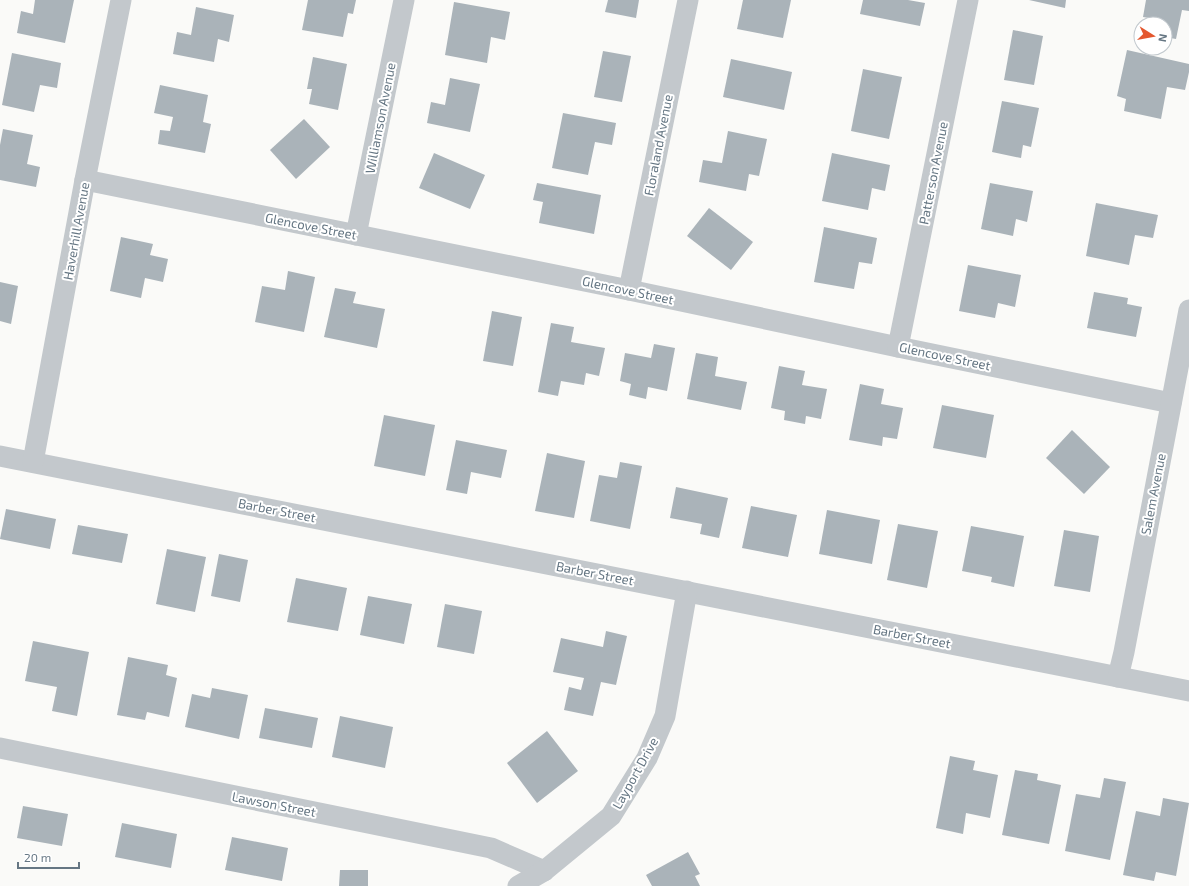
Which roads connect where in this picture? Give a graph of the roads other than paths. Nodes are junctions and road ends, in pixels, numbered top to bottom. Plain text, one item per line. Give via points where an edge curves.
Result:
1 (121, 0) edge
2 (404, 0) edge
3 (688, 0) edge
4 (968, 0) edge
5 (86, 180) junction
6 (356, 235) junction
7 (629, 290) junction
8 (1189, 310) edge
9 (898, 347) junction
10 (1171, 402) junction
11 (0, 456) edge
12 (33, 462) junction
13 (687, 591) junction
14 (1118, 677) junction
15 (1189, 691) edge
16 (0, 748) edge
17 (544, 871) junction
18 (518, 886) edge

1 - 5 street, Haverhill Avenue
2 - 6 street, Williamson Avenue
3 - 7 street, Floraland Avenue
4 - 9 street, Patterson Avenue
5 - 6 street, Glencove Street
5 - 12 street, Haverhill Avenue
6 - 7 street, Glencove Street
7 - 9 street, Glencove Street
8 - 10 street, Salem Avenue
9 - 10 street, Glencove Street
10 - 14 street, Salem Avenue
11 - 12 street, Barber Street
12 - 13 street, Barber Street
13 - 14 street, Barber Street
13 - 17 street, Layport Drive via 665,716 647,758 611,816
14 - 15 street, Barber Street
16 - 17 street, Lawson Street via 491,848
17 - 18 street, Layport Drive

